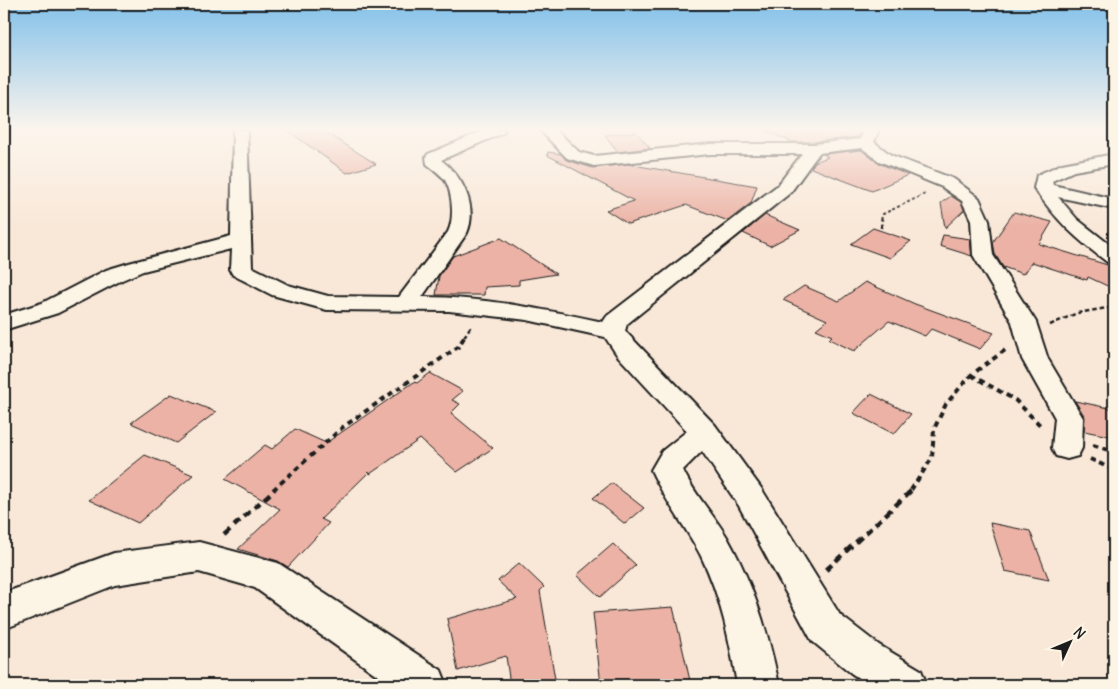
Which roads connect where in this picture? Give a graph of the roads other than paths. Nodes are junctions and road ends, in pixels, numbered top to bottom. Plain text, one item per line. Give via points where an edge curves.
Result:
1 (240, 162) edge
2 (434, 162) edge
3 (804, 162) edge
4 (895, 162) edge
5 (1101, 162) edge
6 (1043, 188) junction
7 (1114, 204) edge
8 (240, 240) junction
9 (1114, 258) edge
10 (405, 304) junction
11 (4, 323) edge
12 (613, 332) junction
13 (705, 432) junction
14 (1067, 448) dead end
15 (4, 611) edge
16 (426, 685) edge
17 (758, 685) edge
18 (906, 685) edge

1 - 8 street
2 - 10 street via 456,184 462,222
3 - 12 street via 784,189 615,321
4 - 14 street via 948,183 970,198 980,220 983,255 1024,322 1035,359 1069,418
5 - 6 street via 1050,174 1043,179
6 - 7 street
6 - 9 street via 1058,209
8 - 10 street via 241,270 280,290 327,303
8 - 11 street via 136,267 50,308
10 - 12 street via 449,304 527,313
12 - 13 street
13 - 17 street via 673,459 667,470 715,548 734,592 753,653
13 - 18 street via 750,497 826,628 865,660
15 - 16 street via 114,569 200,557 265,575

